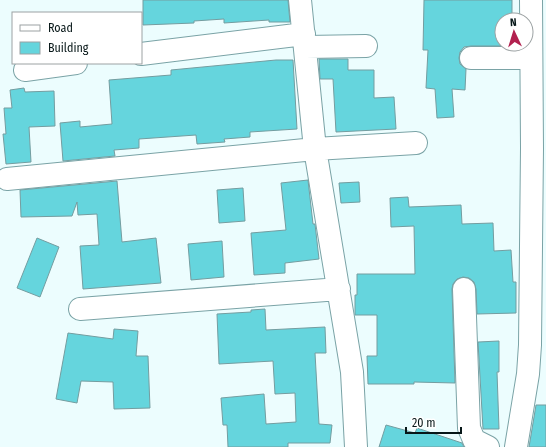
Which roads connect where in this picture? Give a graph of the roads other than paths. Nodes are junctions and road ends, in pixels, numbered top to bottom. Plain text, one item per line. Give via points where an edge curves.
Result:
1 (300, 0) edge
2 (531, 0) edge
3 (305, 41) junction
4 (366, 46) dead end
5 (142, 54) edge
6 (471, 58) dead end
7 (531, 58) junction
8 (69, 64) edge
9 (25, 70) dead end
10 (416, 143) dead end
11 (315, 149) junction
12 (7, 179) dead end
13 (464, 288) dead end
14 (339, 289) junction
15 (80, 309) dead end
16 (356, 447) edge
17 (488, 447) edge
18 (516, 447) edge

1 - 3 street
2 - 7 street
3 - 4 street
3 - 5 street
3 - 11 street
6 - 7 street
7 - 18 street via 530,345 526,389
8 - 9 street
10 - 11 street
11 - 12 street
11 - 14 street
13 - 17 street via 469,428 474,440
14 - 15 street
14 - 16 street via 352,372

